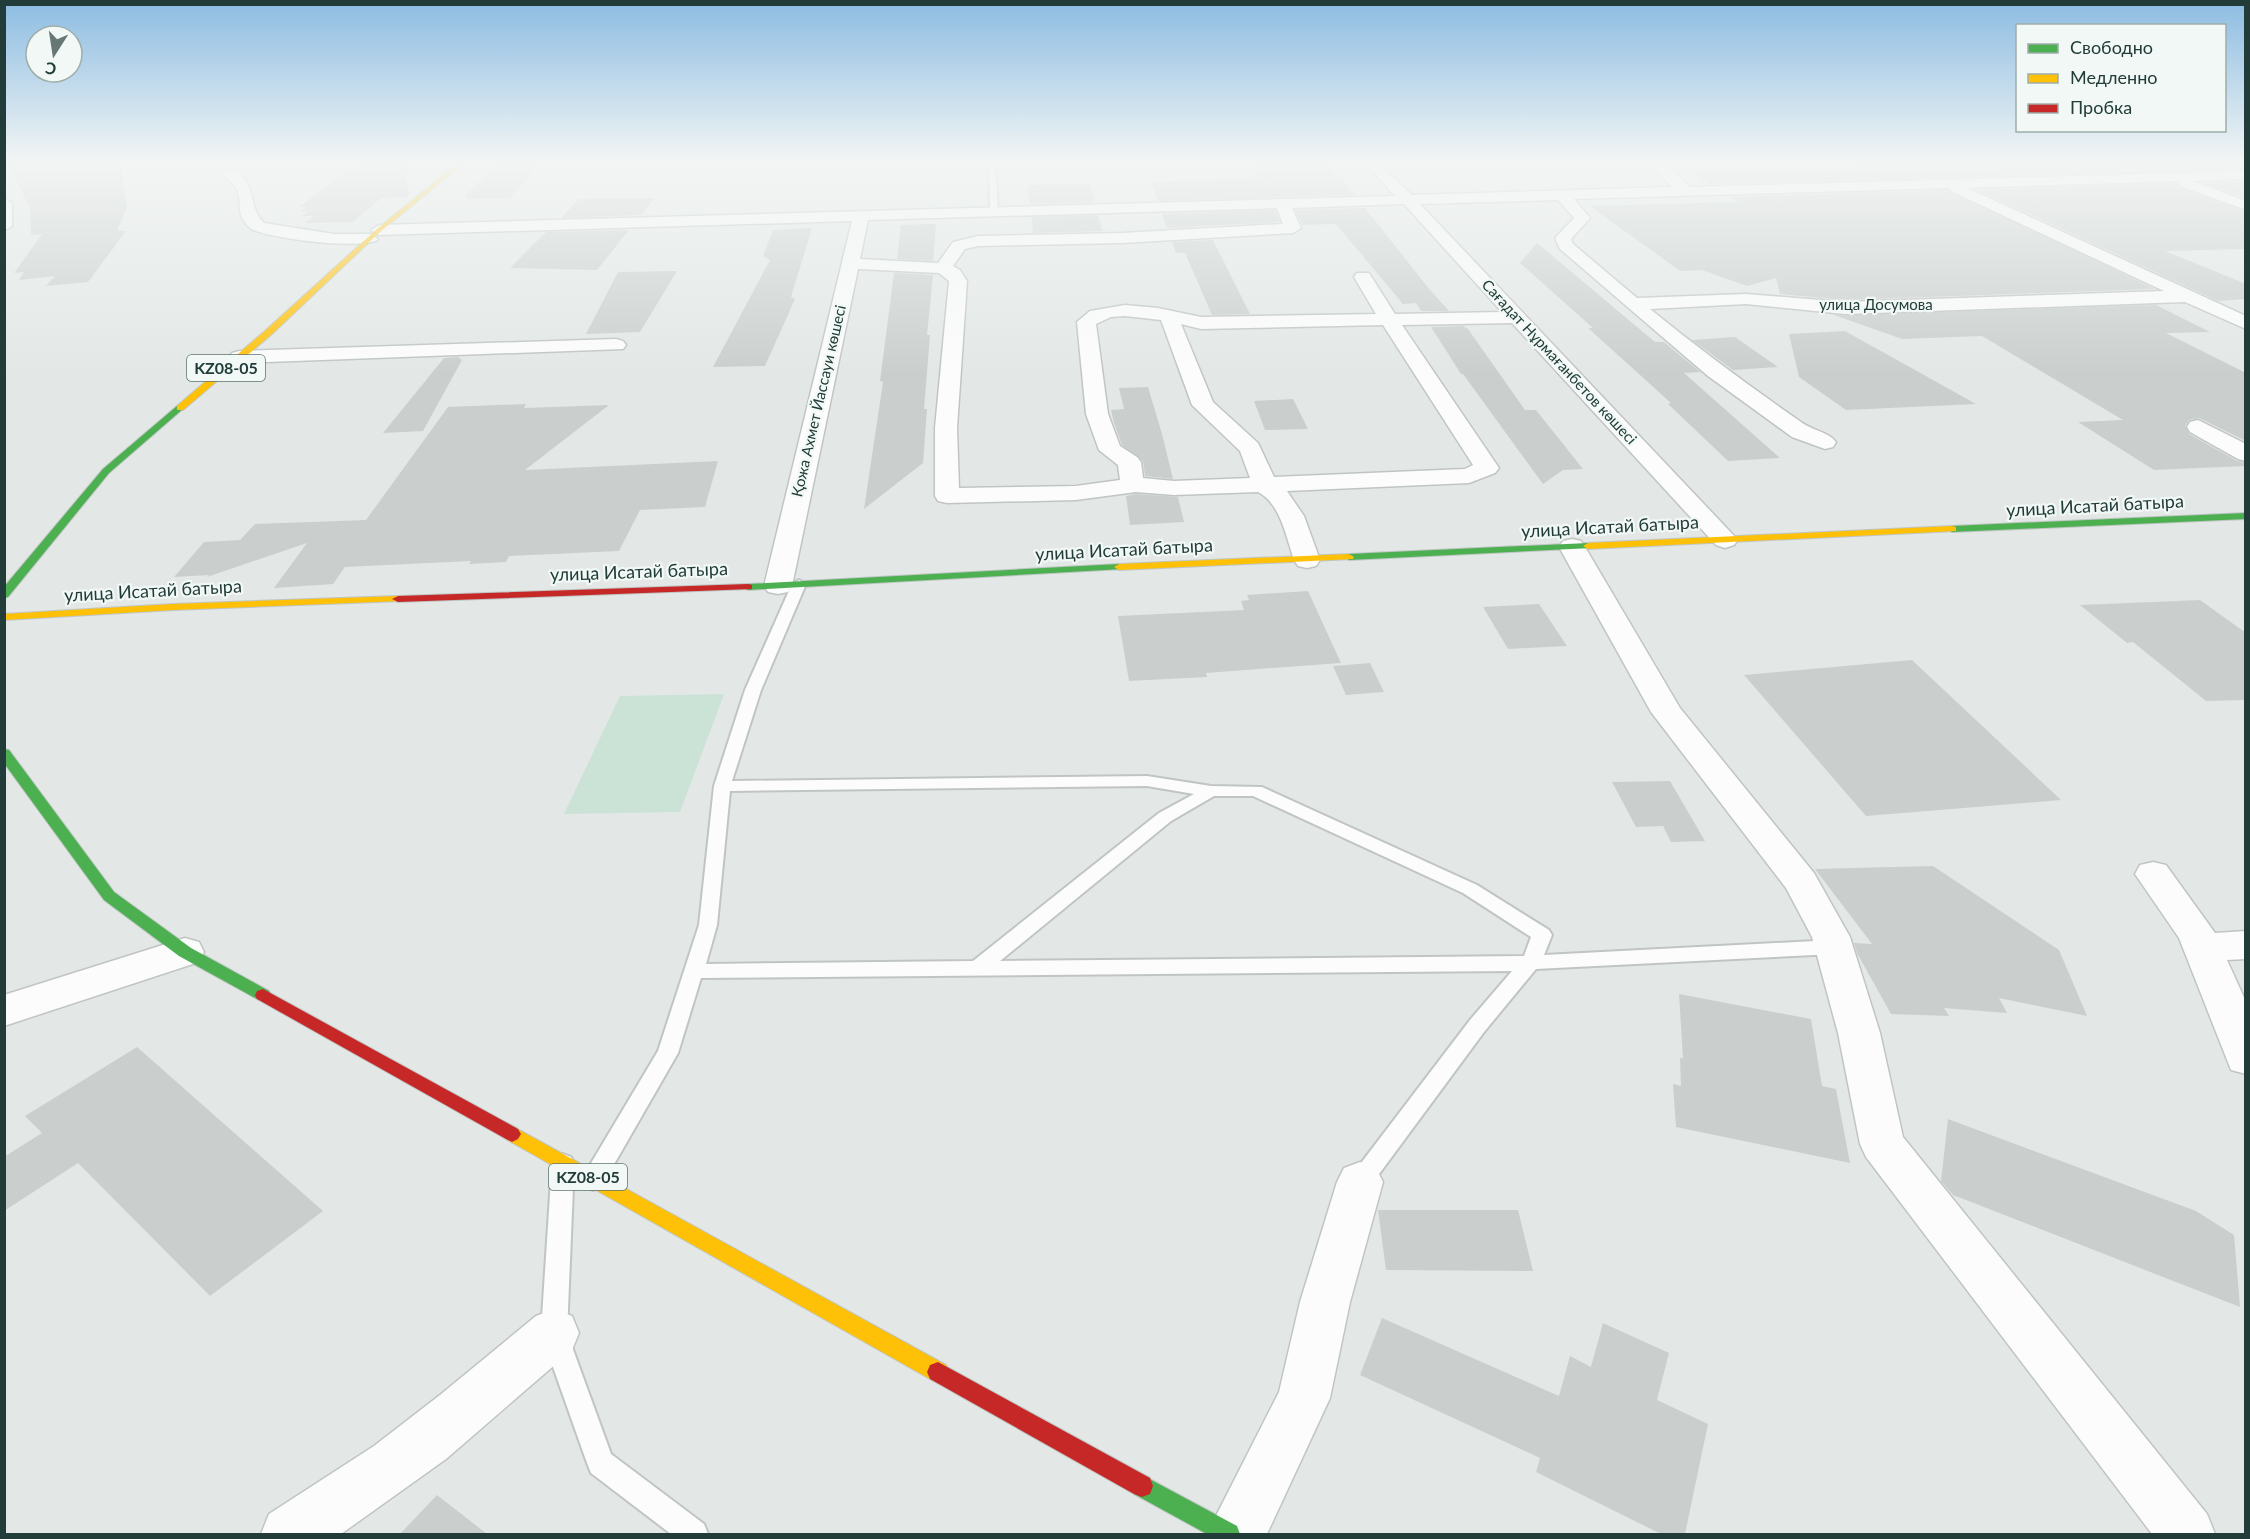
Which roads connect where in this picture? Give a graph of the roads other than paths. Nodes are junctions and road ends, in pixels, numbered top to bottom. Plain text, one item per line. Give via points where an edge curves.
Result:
1 (285, 231) edge
2 (380, 231) edge
3 (482, 231) edge
4 (858, 231) edge
5 (1245, 231) edge
6 (1437, 231) edge
7 (1570, 231) edge
8 (2049, 231) edge
9 (375, 235) junction
10 (850, 264) junction
11 (944, 268) junction
12 (2146, 275) junction
13 (1363, 277) dead end
14 (2100, 277) dead end
15 (1808, 287) dead end
16 (2190, 297) junction
17 (1746, 299) junction
18 (1633, 304) junction
19 (1169, 317) junction
20 (1517, 317) junction
21 (1389, 319) junction
22 (2246, 323) edge
23 (616, 345) dead end
24 (239, 357) junction
25 (2198, 427) dead end
26 (1826, 442) dead end
27 (2246, 454) edge
28 (1262, 484) junction
29 (1136, 485) junction
30 (2246, 516) edge
31 (1725, 540) junction
32 (1572, 547) junction
33 (1307, 560) junction
34 (799, 584) junction
35 (778, 586) junction
36 (4, 594) edge
37 (4, 617) edge
38 (4, 753) edge
39 (722, 786) junction
40 (1211, 791) junction
41 (2153, 874) dead end
42 (2246, 945) edge
43 (1834, 947) junction
44 (2202, 948) junction
45 (185, 952) junction
46 (1531, 962) junction
47 (978, 968) junction
48 (693, 971) junction
49 (4, 1011) edge
50 (2246, 1058) edge
51 (563, 1163) junction
52 (593, 1180) junction
53 (1360, 1182) joint
54 (554, 1333) junction
55 (289, 1534) edge
56 (694, 1534) edge
57 (1229, 1534) edge
58 (1237, 1534) edge
59 (2187, 1534) edge

1 - 9 street via 334,238
2 - 9 main road, KZ08-05
3 - 9 street
4 - 10 street, Қожа Ахмет Йассауи көшесі
5 - 11 street via 978,241 958,245
6 - 20 street, Сағадат Нұрмағанбетов көшесі
7 - 18 street via 1563,238 1566,246
8 - 12 street, улица Досумова
9 - 24 main road, KZ08-05
10 - 11 street
10 - 35 street, Қожа Ахмет Йассауи көшесі
11 - 29 street via 958,281 946,428 947,496 1076,493
12 - 14 street, улица Досумова
12 - 16 street, улица Досумова
13 - 21 street
15 - 17 street, улица Досумова
16 - 17 street, улица Досумова via 1845,308
16 - 22 street, улица Досумова
17 - 18 street
18 - 26 street via 1715,372 1800,432
19 - 21 street via 1211,323
19 - 28 street via 1203,405 1250,448
19 - 29 street via 1110,312 1093,315 1086,322 1097,414 1110,450 1129,462 1130,477
20 - 21 street
20 - 31 street, Сағадат Нұрмағанбетов көшесі
21 - 28 street via 1487,468 1469,476
23 - 24 street
24 - 36 main road, KZ08-05 via 106,471
25 - 27 street
28 - 29 street via 1174,488
28 - 33 street via 1276,492 1292,516
30 - 31 main road, улица Исатай батыра
31 - 32 main road, улица Исатай батыра
32 - 33 main road, улица Исатай батыра
32 - 43 street via 1667,712 1800,882
33 - 34 main road, улица Исатай батыра
34 - 35 main road, улица Исатай батыра
34 - 39 lane via 753,690
35 - 37 main road, улица Исатай батыра via 173,607
38 - 45 main road, KZ08-05 via 109,896
39 - 40 lane via 1147,781
39 - 48 lane via 708,925
40 - 46 lane via 1256,791 1470,889 1542,934
40 - 47 lane via 1166,817
41 - 44 street
42 - 44 street
43 - 46 lane
43 - 59 street via 1859,1034 1882,1144
44 - 50 street
45 - 49 street
45 - 51 main road, KZ08-05
46 - 47 lane
46 - 53 lane via 1477,1026
47 - 48 lane
48 - 52 lane via 668,1053
51 - 52 main road, KZ08-05
51 - 54 lane
52 - 57 main road, KZ08-05
53 - 58 street via 1325,1302 1304,1398
54 - 55 street via 474,1403 331,1510
54 - 56 lane via 600,1463

